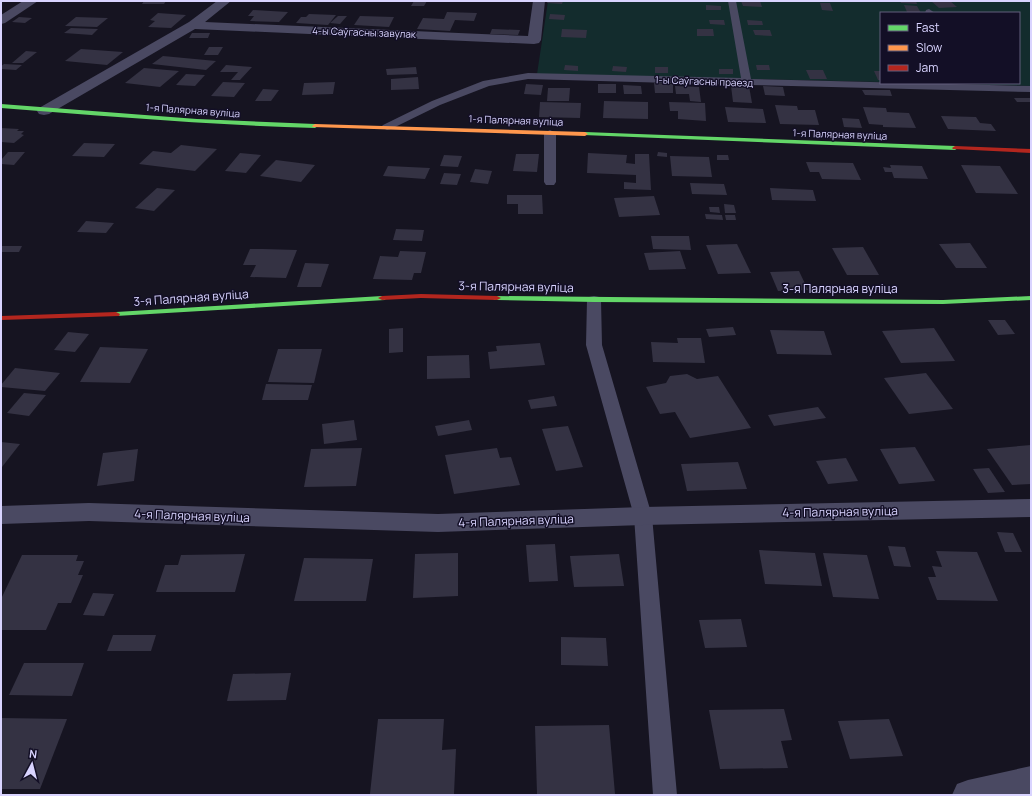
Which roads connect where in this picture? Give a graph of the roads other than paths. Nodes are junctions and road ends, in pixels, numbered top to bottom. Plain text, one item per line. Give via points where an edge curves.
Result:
1 (32, 1) edge
2 (225, 1) edge
3 (539, 1) edge
4 (732, 1) edge
5 (1, 20) edge
6 (193, 25) junction
7 (747, 83) junction
8 (968, 85) edge
9 (1031, 90) edge
10 (1, 106) edge
11 (44, 111) junction
12 (386, 127) junction
13 (550, 133) junction
14 (1031, 151) edge
15 (550, 182) dead end
16 (1031, 298) edge
17 (594, 300) junction
18 (1, 318) edge
19 (1031, 508) edge
20 (1, 515) edge
21 (643, 516) junction
22 (1031, 781) edge
23 (665, 795) edge
24 (968, 795) edge

1 - 5 street
2 - 6 street
3 - 6 street, 4-ы Саўгасны завулак via 534,40
4 - 7 lane
6 - 11 street
7 - 8 lane, 1-ы Саўгасны праезд
7 - 12 lane, 1-ы Саўгасны праезд via 528,76 487,83 436,103
8 - 9 lane, 1-ы Саўгасны праезд
10 - 11 street, 1-я Палярная вуліца
11 - 12 street, 1-я Палярная вуліца via 266,125
12 - 13 street, 1-я Палярная вуліца
13 - 14 street, 1-я Палярная вуліца
13 - 15 lane
16 - 17 street, 3-я Палярная вуліца via 942,302
17 - 18 street, 3-я Палярная вуліца via 421,296 127,314
17 - 21 lane via 594,345
19 - 21 street, 4-я Палярная вуліца
20 - 21 street, 4-я Палярная вуліца via 89,512 438,523
21 - 23 lane
22 - 24 street

